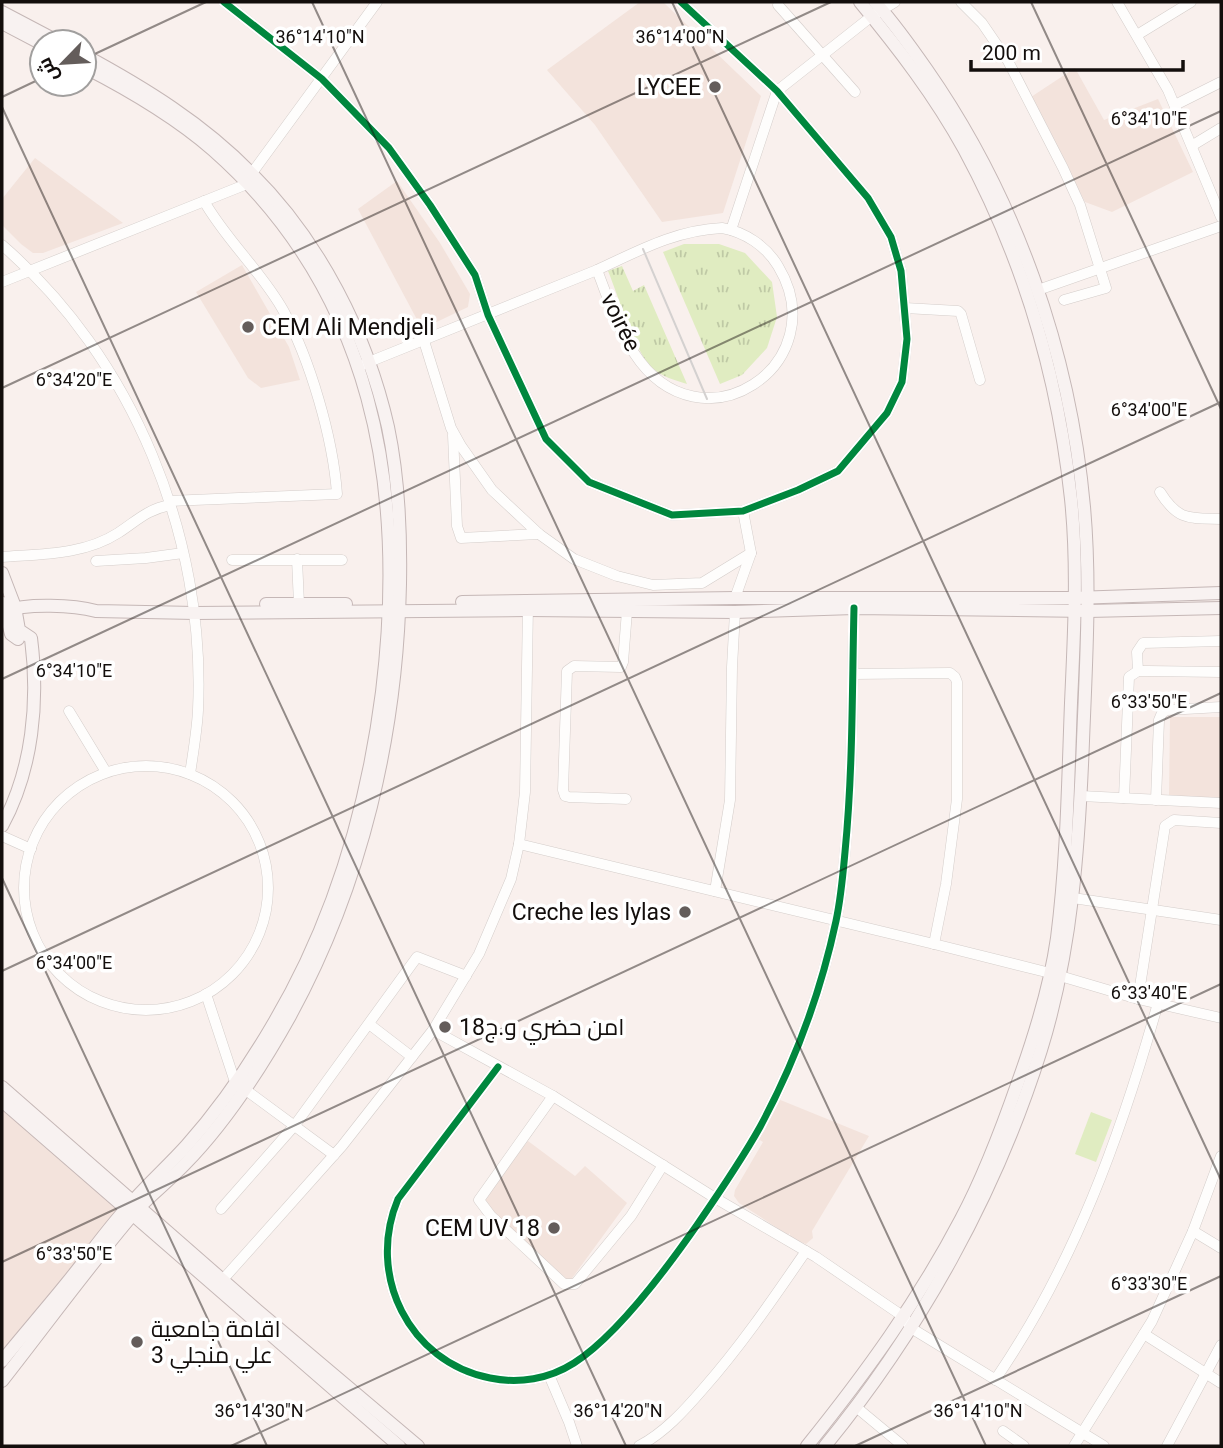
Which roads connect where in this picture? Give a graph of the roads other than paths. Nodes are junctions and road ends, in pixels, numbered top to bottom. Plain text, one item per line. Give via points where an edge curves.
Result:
1 (224, 2) edge
2 (377, 2) edge
3 (681, 2) edge
4 (860, 2) edge
5 (895, 2) edge
6 (961, 2) edge
7 (1117, 2) edge
8 (1191, 2) edge
9 (778, 5) dead end
10 (877, 9) edge
11 (2, 12) edge
12 (2, 23) edge
13 (32, 28) edge
14 (1137, 35) junction
15 (28, 37) edge
16 (822, 55) junction
17 (98, 63) edge
18 (98, 74) edge
19 (322, 79) junction
20 (1221, 82) edge
21 (777, 91) junction
22 (855, 92) dead end
23 (1175, 105) junction
24 (1221, 128) edge
25 (1193, 145) junction
26 (250, 179) junction
27 (204, 201) junction
28 (1221, 216) edge
29 (1221, 226) edge
30 (731, 230) junction
31 (2, 245) edge
32 (1100, 267) junction
33 (597, 270) junction
34 (32, 271) junction
35 (2, 282) edge
36 (1038, 290) junction
37 (1064, 300) dead end
38 (905, 308) junction
39 (488, 315) junction
40 (424, 341) junction
41 (363, 364) junction
42 (980, 380) dead end
43 (453, 433) junction
44 (1160, 492) dead end
45 (170, 503) junction
46 (743, 511) junction
47 (1221, 519) edge
48 (539, 534) junction
49 (183, 553) junction
50 (751, 553) junction
51 (2, 557) edge
52 (298, 559) junction
53 (232, 560) dead end
54 (342, 560) dead end
55 (96, 561) dead end
56 (2, 573) edge
57 (1221, 593) edge
58 (2, 596) edge
59 (735, 598) junction
60 (1079, 601) junction
61 (299, 604) junction
62 (528, 606) junction
63 (394, 608) junction
64 (854, 608) junction
65 (1221, 608) edge
66 (194, 609) junction
67 (7, 610) edge
68 (627, 611) junction
69 (1088, 611) junction
70 (735, 612) junction
71 (1221, 641) edge
72 (1138, 671) junction
73 (1221, 672) edge
74 (853, 674) junction
75 (1221, 707) edge
76 (69, 711) dead end
77 (106, 772) junction
78 (190, 774) junction
79 (1081, 796) junction
80 (1124, 798) junction
81 (626, 799) dead end
82 (1156, 800) junction
83 (1221, 803) edge
84 (2, 813) edge
85 (1221, 823) edge
86 (2, 825) edge
87 (2, 836) edge
88 (519, 844) junction
89 (31, 849) junction
90 (715, 891) junction
91 (1073, 898) junction
92 (1152, 911) junction
93 (836, 920) junction
94 (1221, 920) edge
95 (934, 944) junction
96 (1056, 975) junction
97 (466, 976) junction
98 (206, 994) junction
99 (1138, 999) junction
100 (1158, 1003) junction
101 (1221, 1018) edge
102 (369, 1024) junction
103 (433, 1030) junction
104 (412, 1057) junction
105 (498, 1066) junction
106 (241, 1085) junction
107 (2, 1087) edge
108 (553, 1096) junction
109 (2, 1101) edge
110 (295, 1125) junction
111 (334, 1155) junction
112 (1221, 1156) edge
113 (663, 1165) junction
114 (715, 1198) junction
115 (132, 1209) junction
116 (221, 1209) dead end
117 (1193, 1231) junction
118 (1221, 1248) edge
119 (806, 1251) junction
120 (218, 1284) junction
121 (908, 1322) junction
122 (1144, 1334) junction
123 (1221, 1345) edge
124 (2, 1361) edge
125 (549, 1375) junction
126 (1207, 1375) junction
127 (995, 1380) junction
128 (2, 1381) edge
129 (1221, 1383) edge
130 (856, 1407) junction
131 (1003, 1431) dead end
132 (1084, 1433) junction
133 (399, 1446) edge
134 (418, 1446) edge
135 (577, 1446) edge
136 (639, 1446) edge
137 (807, 1446) edge
138 (825, 1446) edge
139 (902, 1446) edge
140 (1024, 1446) edge
141 (1074, 1446) edge
142 (1104, 1446) edge
143 (1167, 1446) edge

1 - 19 street
2 - 19 street
3 - 21 street
4 - 10 main road
5 - 10 street
6 - 32 street via 1008,61 1080,205
7 - 14 street
8 - 14 street
9 - 16 street
10 - 16 street
10 - 36 main road via 945,96 975,146
10 - 60 main road via 963,148 1021,274 1061,425
11 - 13 main road
12 - 15 main road
14 - 23 street
16 - 21 street
16 - 22 street
17 - 26 main road via 185,116
18 - 26 main road via 179,123
19 - 26 street
19 - 39 street via 389,148 430,205 475,275
20 - 23 street
21 - 30 street
21 - 38 street via 868,198 891,237
23 - 25 street
24 - 25 street
25 - 28 street
26 - 27 street
26 - 41 main road via 281,207 339,293
27 - 34 street
27 - 45 street via 282,310 311,374 335,468 337,494
29 - 32 street
30 - 33 street, voirée via 702,229 669,237
30 - 33 street, voirée via 754,240 773,257 786,279 792,303 791,329 783,352 755,385 732,395 682,394 663,384 624,337
31 - 34 street
32 - 36 street
32 - 37 street via 1106,288
33 - 39 street
34 - 35 street
34 - 45 street via 82,327 115,377
36 - 60 main road via 1076,441 1084,509
38 - 42 street via 958,311
38 - 46 street via 902,382 887,413 838,471
39 - 40 street
39 - 46 street via 546,439 589,482 672,515
40 - 41 street
40 - 43 street
41 - 63 main road via 388,428 396,474 401,524
43 - 48 street via 492,490
43 - 48 street via 461,538
44 - 47 street via 1181,515
45 - 49 street
45 - 51 street via 118,533 71,552
46 - 50 street
48 - 50 street via 575,559 653,584 702,583
49 - 55 street
49 - 66 street
50 - 59 street
52 - 53 street
52 - 54 street
52 - 61 street
56 - 67 main road
57 - 60 main road
58 - 67 main road
59 - 60 main road
59 - 62 main road
60 - 64 main road
60 - 69 main road
60 - 96 main road
61 - 63 main road
61 - 66 main road
62 - 63 main road
62 - 68 main road
62 - 88 street via 525,792
63 - 66 main road
63 - 106 main road via 396,678 375,790 349,880 299,998
64 - 70 main road
64 - 74 street
65 - 69 main road
66 - 67 main road via 96,604
66 - 78 street via 198,711
67 - 84 main road via 11,634 26,645 27,698 21,752
67 - 86 main road via 19,630 31,638 33,723 17,791
68 - 70 main road
68 - 81 street via 621,667 574,666 567,671 563,790 569,797
69 - 79 main road
70 - 90 street via 730,800
71 - 72 street via 1143,643 1137,652
72 - 73 street
72 - 80 street via 1127,681
74 - 93 street via 851,782
74 - 95 street via 950,673 957,682 957,799
75 - 82 street via 1162,713 1158,720
76 - 77 street
77 - 78 street via 140,765
77 - 89 street via 78,786 60,802 44,821
78 - 98 street via 219,789 242,812 258,840 268,879 264,919 252,949 232,975
79 - 80 street
79 - 91 main road
80 - 82 street
82 - 83 street
85 - 92 street via 1174,820 1165,825
87 - 89 street
88 - 90 street
88 - 97 street via 498,912
89 - 98 street via 24,892 32,929 47,958 69,982 112,1005 141,1010 176,1006
90 - 93 street
91 - 92 street
91 - 96 main road
92 - 94 street
92 - 99 street
93 - 95 street
93 - 114 street via 790,1063 760,1127
95 - 96 street
96 - 99 street
96 - 121 main road via 1041,1051 999,1162 954,1253
97 - 102 street via 417,957
97 - 103 street
98 - 106 street
99 - 100 street
100 - 101 street
100 - 127 street via 1129,1105 1087,1211 1052,1284
102 - 104 street
102 - 110 street
103 - 104 street
103 - 105 street
104 - 111 street
105 - 108 street
105 - 125 street via 398,1199 386,1240 386,1262 401,1310 438,1356 457,1368 506,1381
106 - 110 street
106 - 115 main road via 186,1163
107 - 115 main road
108 - 113 street
108 - 113 street via 479,1200 564,1284 575,1284 583,1275 631,1216
109 - 115 main road
110 - 111 street
110 - 116 street
111 - 120 street
112 - 117 street
113 - 114 street
114 - 119 street
114 - 125 street via 637,1304 574,1363
115 - 120 main road
115 - 124 main road
115 - 128 main road
117 - 118 street
117 - 122 street
119 - 121 street
119 - 136 street via 737,1351 680,1415
120 - 133 main road
120 - 134 main road
121 - 127 street
121 - 130 main road
121 - 137 main road
122 - 126 street
122 - 132 street
123 - 126 street
125 - 135 street
126 - 129 street
126 - 143 street
127 - 132 street
130 - 138 main road
130 - 139 street
131 - 140 street
132 - 141 street
132 - 142 street

